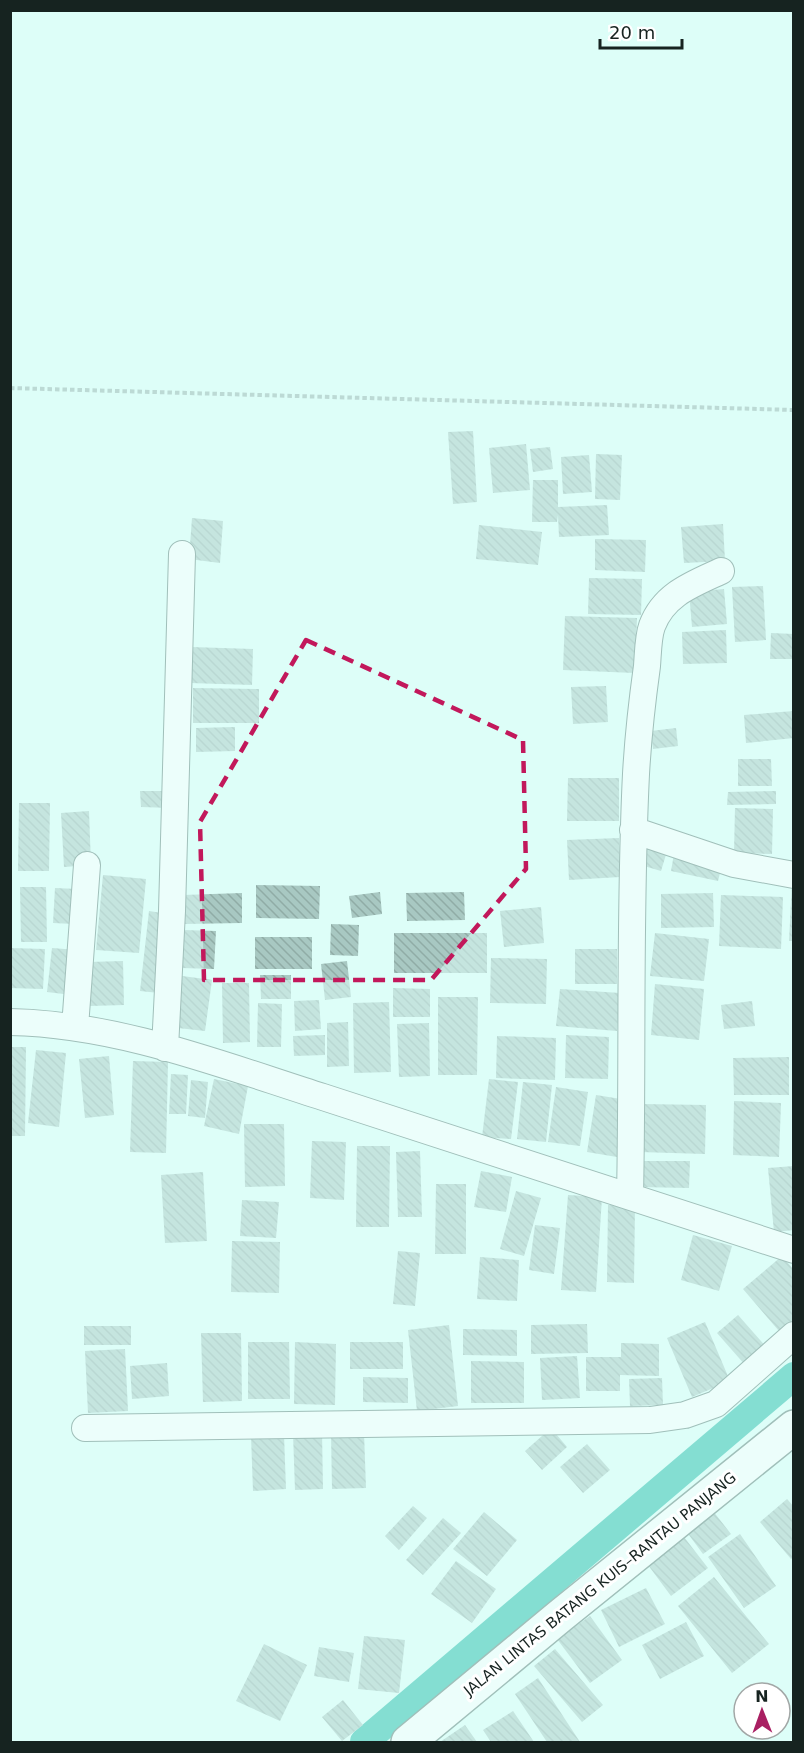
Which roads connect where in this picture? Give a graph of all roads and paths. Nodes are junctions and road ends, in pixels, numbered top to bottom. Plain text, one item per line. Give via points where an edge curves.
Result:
1 (10, 388) edge
2 (794, 410) edge
3 (182, 554) dead end
4 (721, 571) dead end
5 (633, 830) junction
6 (87, 865) dead end
7 (794, 875) edge
8 (10, 1022) edge
9 (75, 1027) junction
10 (165, 1048) junction
11 (630, 1196) junction
12 (794, 1250) edge
13 (794, 1335) edge
14 (794, 1427) edge
15 (86, 1428) dead end
16 (408, 1743) edge

1 - 2 path
3 - 10 street
4 - 5 street via 681,589 666,603 652,626 638,738
5 - 7 street via 734,864
5 - 11 street
6 - 9 street
8 - 9 street
9 - 10 street
10 - 11 street
11 - 12 street
13 - 15 street via 716,1404 685,1415 650,1420
14 - 16 main road, JALAN LINTAS BATANG KUIS–RANTAU PANJANG

